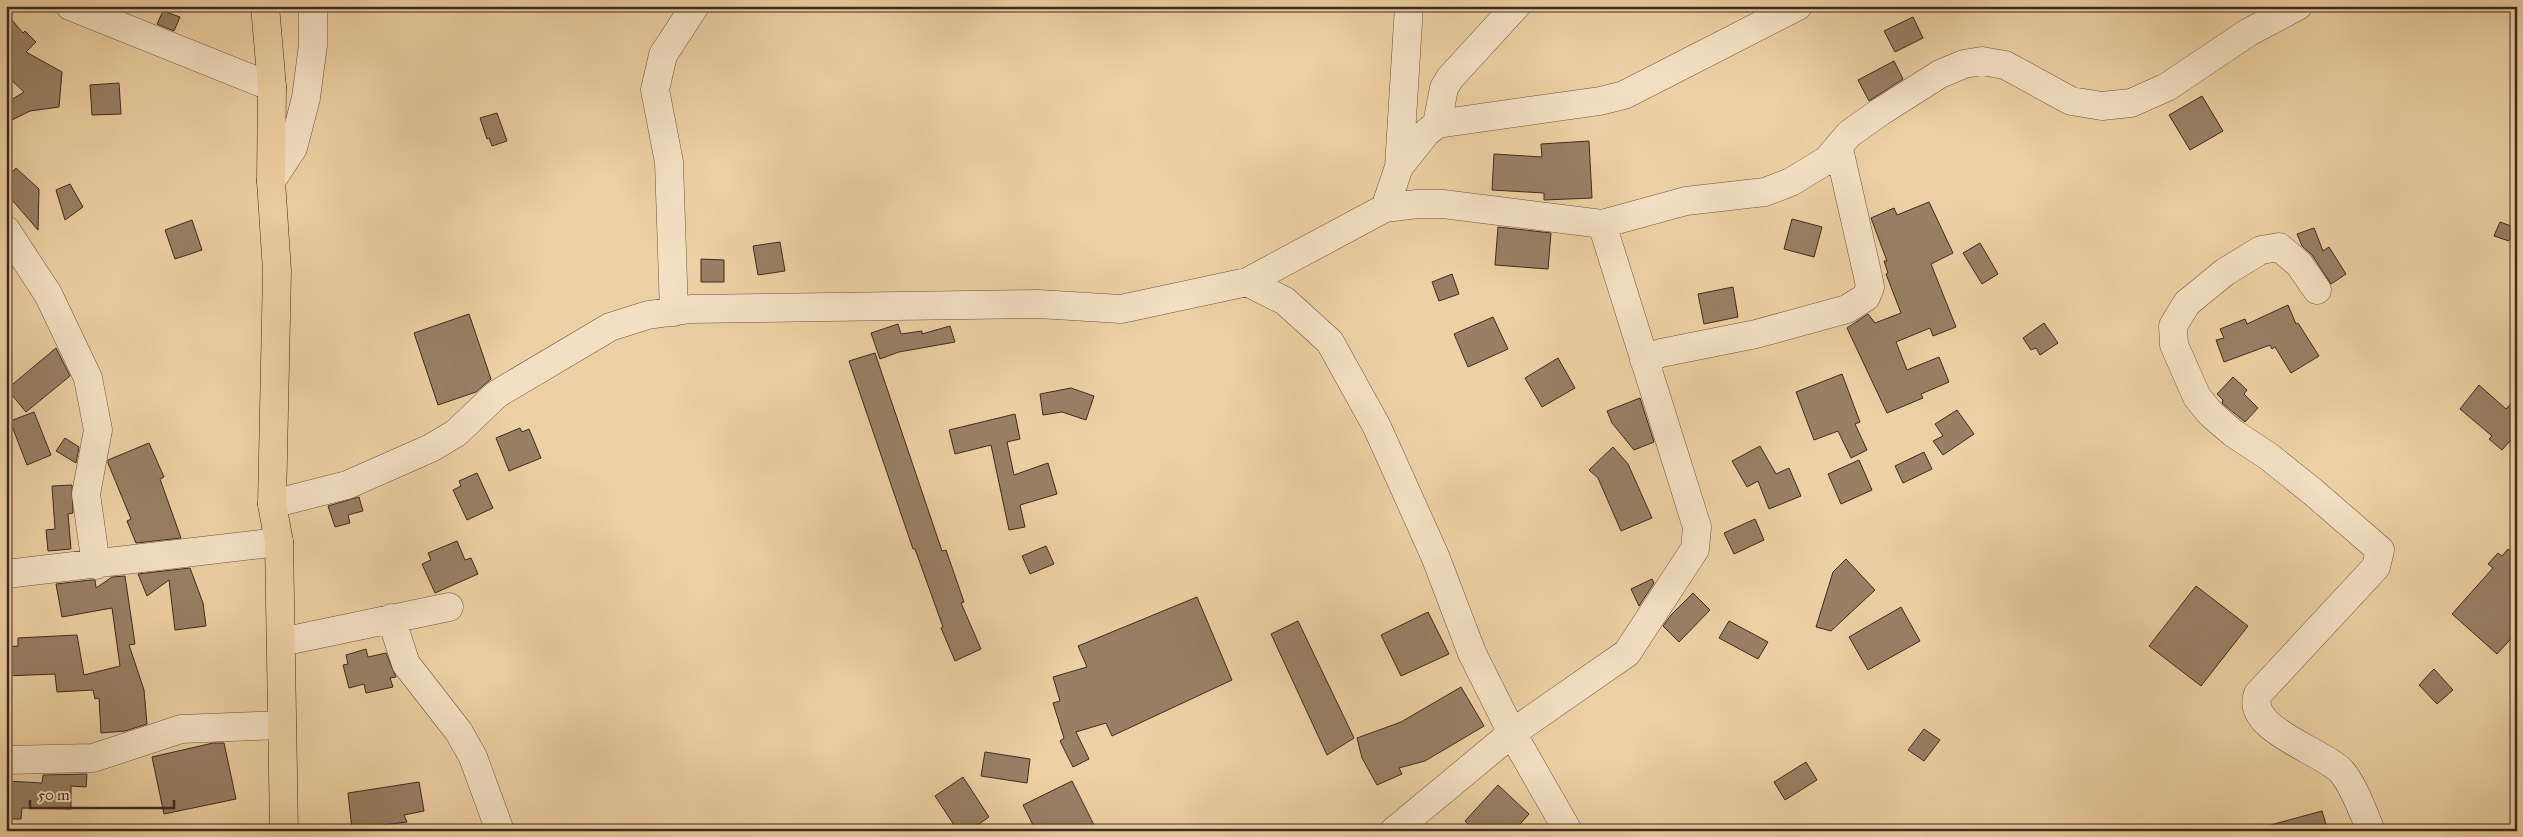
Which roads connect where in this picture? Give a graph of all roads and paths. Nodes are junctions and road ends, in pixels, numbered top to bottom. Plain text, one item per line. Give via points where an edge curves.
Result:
1 (70, 6) edge
2 (265, 6) edge
3 (313, 6) edge
4 (696, 6) edge
5 (1409, 6) edge
6 (1516, 6) edge
7 (1798, 6) edge
8 (2298, 6) edge
9 (272, 87) junction
10 (1436, 124) junction
11 (1839, 149) junction
12 (1399, 167) junction
13 (271, 181) junction
14 (1385, 208) junction
15 (1602, 224) junction
16 (6, 230) edge
17 (1247, 282) junction
18 (2317, 290) dead end
19 (674, 312) junction
20 (1644, 360) junction
21 (272, 504) junction
22 (279, 542) junction
23 (96, 565) junction
24 (6, 574) edge
25 (449, 607) dead end
26 (391, 618) junction
27 (281, 642) junction
28 (282, 726) junction
29 (1512, 733) junction
30 (6, 760) edge
31 (284, 831) edge
32 (500, 831) edge
33 (1394, 831) edge
34 (1568, 831) edge
35 (2371, 831) edge

1 - 9 street
2 - 9 main road
3 - 13 street via 313,45 306,98 293,148
4 - 19 street via 663,55 654,90 669,162
5 - 12 street
6 - 10 street via 1450,78 1444,88
7 - 10 street via 1624,95
8 - 11 street via 2249,32 2167,87 2131,103 2102,106 2071,101 2005,65 1982,61 1964,64 1940,74 1880,112 1849,134
9 - 13 main road
10 - 12 street
11 - 15 street via 1791,182 1765,192 1686,201
11 - 20 street via 1869,281 1866,297 1848,309 1756,334 1661,353
12 - 14 street
13 - 21 main road via 276,271
14 - 15 street via 1443,204
14 - 17 street
15 - 20 street
16 - 23 street via 48,294 88,378 98,430 86,494
17 - 19 street via 1121,309 1038,304
17 - 29 street via 1285,301 1330,342 1339,356 1377,427 1435,556 1472,653
18 - 35 street via 2299,264 2278,247 2261,250 2225,272 2187,303 2173,326 2174,345 2197,397 2211,414 2268,456 2380,550 2376,567 2258,694 2256,700 2258,711 2280,734 2333,763 2342,772
19 - 21 street via 648,315 610,327 498,394 456,433 431,448 347,485
20 - 29 street via 1697,527 1695,549 1627,653
21 - 22 main road
22 - 23 street
22 - 27 main road
23 - 24 street
25 - 26 street
26 - 27 street
26 - 32 street via 406,664 459,732 473,757
27 - 28 main road
28 - 30 street via 181,729 93,758
28 - 31 main road
29 - 33 street
29 - 34 street

